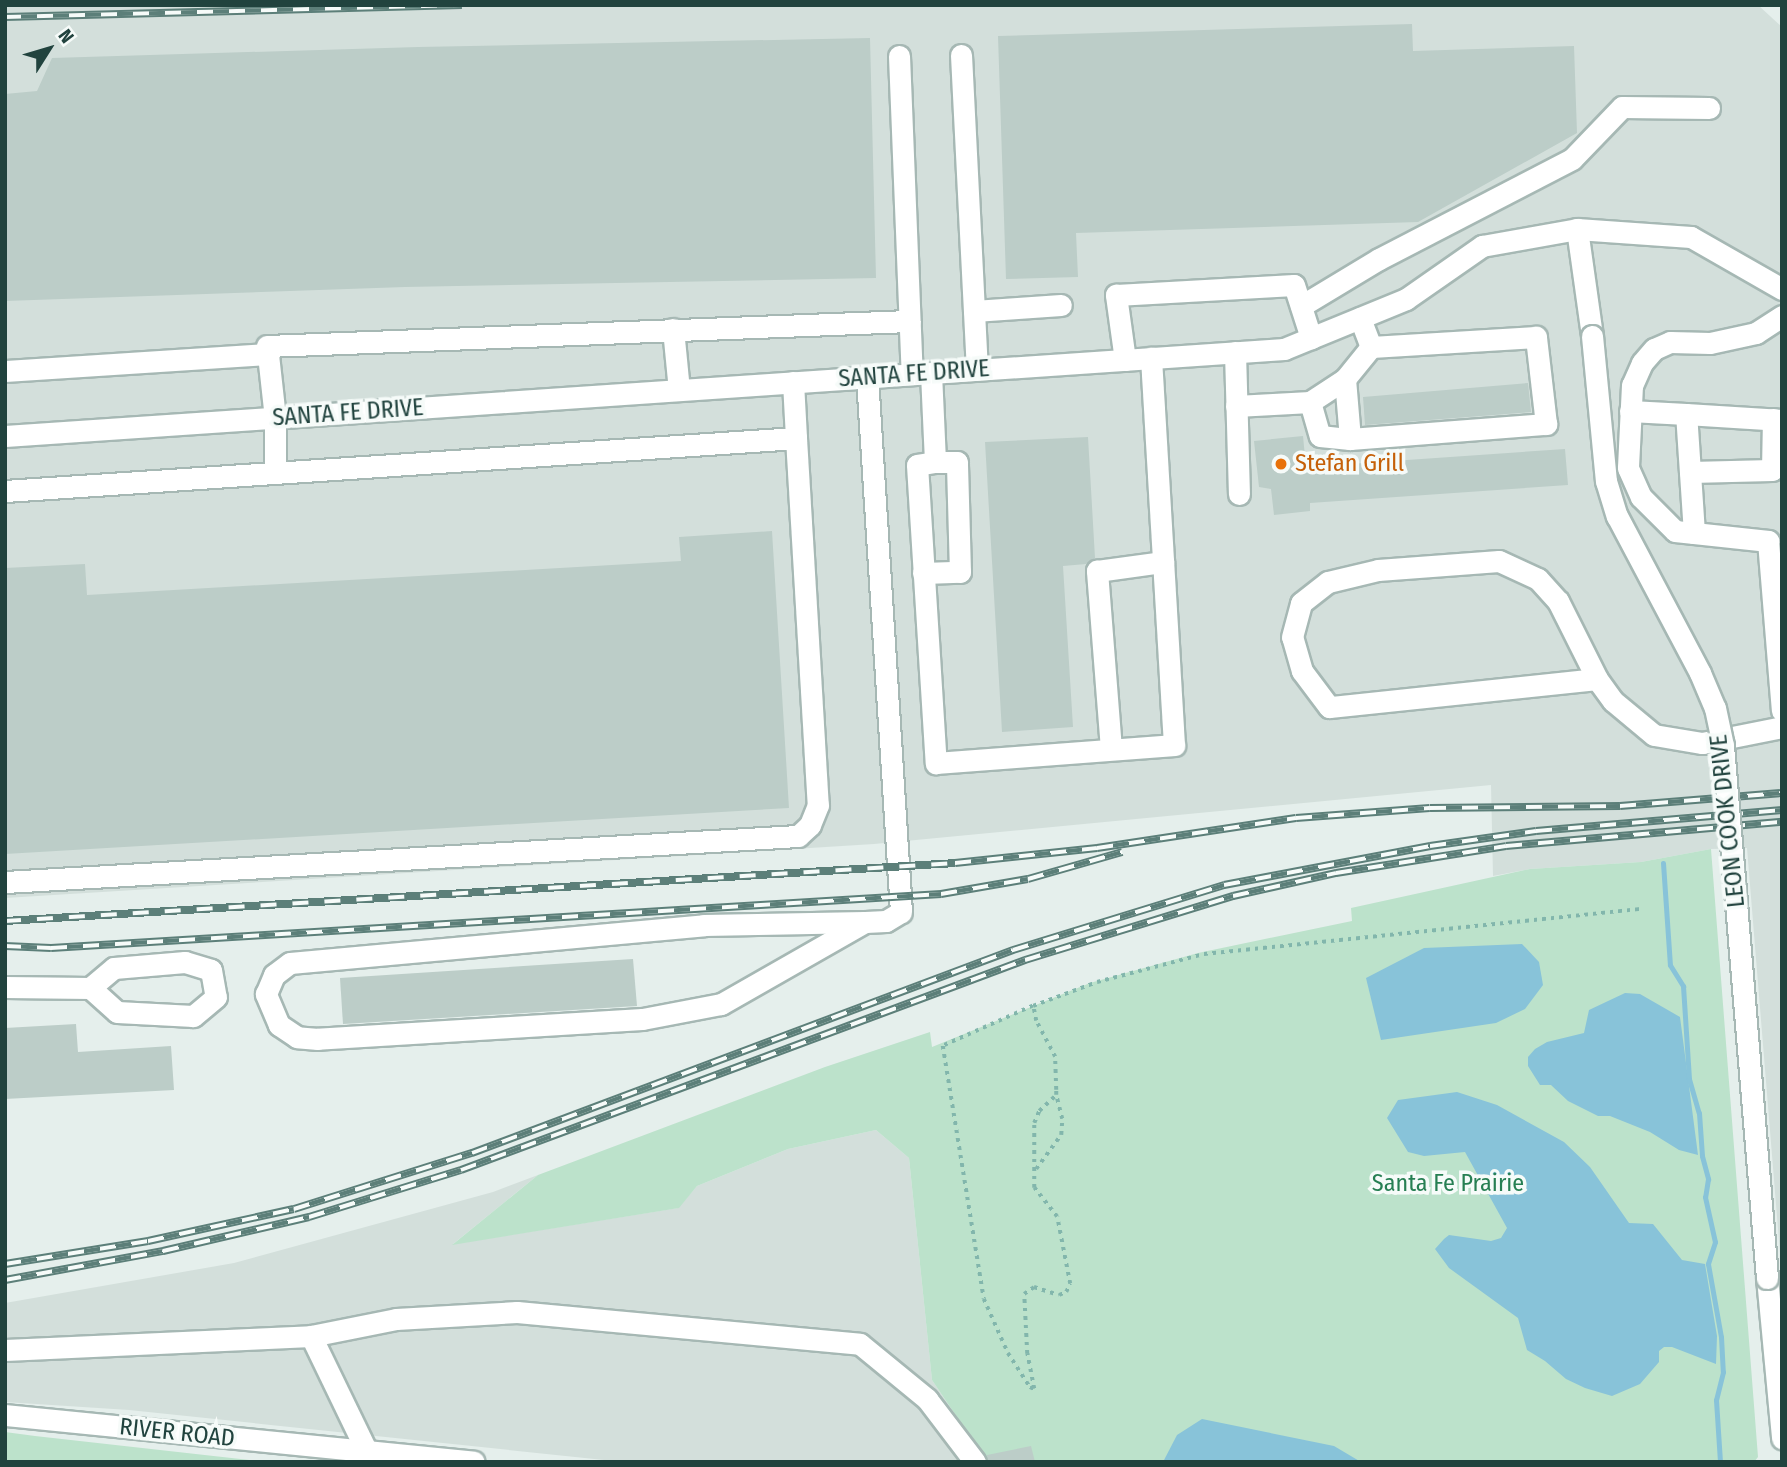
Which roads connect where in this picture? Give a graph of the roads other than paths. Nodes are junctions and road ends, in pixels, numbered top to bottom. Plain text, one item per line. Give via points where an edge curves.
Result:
1 (961, 55) dead end
2 (899, 56) dead end
3 (1709, 108) dead end
4 (1577, 229) junction
5 (1782, 289) edge
6 (1061, 305) dead end
7 (1301, 306) junction
8 (974, 311) junction
9 (1782, 316) edge
10 (1360, 318) junction
11 (910, 321) junction
12 (673, 329) junction
13 (1311, 338) junction
14 (1371, 347) junction
15 (1235, 352) junction
16 (268, 354) junction
17 (1151, 358) junction
18 (1125, 360) junction
19 (977, 370) junction
20 (5, 371) edge
21 (921, 374) junction
22 (867, 377) junction
23 (1345, 379) junction
24 (793, 382) junction
25 (679, 390) junction
26 (1310, 402) junction
27 (1237, 406) junction
28 (1630, 411) junction
29 (1686, 415) junction
30 (275, 418) junction
31 (1777, 420) edge
32 (5, 436) edge
33 (796, 438) junction
34 (1350, 439) junction
35 (935, 462) junction
36 (275, 472) junction
37 (1690, 472) junction
38 (5, 491) edge
39 (1239, 494) dead end
40 (1694, 533) junction
41 (1163, 562) junction
42 (923, 573) junction
43 (1597, 679) junction
44 (1782, 710) edge
45 (1782, 727) edge
46 (1111, 749) junction
47 (5, 882) edge
48 (864, 922) junction
49 (5, 986) edge
50 (90, 988) junction
51 (311, 1336) junction
52 (5, 1350) edge
53 (5, 1415) edge
54 (1782, 1438) edge
55 (367, 1452) junction
56 (474, 1462) edge
57 (975, 1462) edge

1 - 8 street
2 - 11 street
3 - 7 street via 1622,107 1572,159 1379,259
4 - 5 street, SANTA FE DRIVE via 1691,237
4 - 10 street, SANTA FE DRIVE via 1482,246 1406,299
4 - 54 street, LEON COOK DRIVE, bridge via 1605,481 1617,516 1700,673 1715,708 1723,746
6 - 8 street
7 - 13 street
7 - 18 street via 1294,285 1116,295
8 - 19 street
9 - 28 street via 1756,333 1710,344 1670,342 1654,349 1632,385
10 - 13 street, SANTA FE DRIVE
10 - 14 street
11 - 12 street
11 - 21 street
12 - 16 street via 267,346
12 - 25 street
13 - 15 street, SANTA FE DRIVE via 1284,349
14 - 23 street
14 - 34 street via 1535,337 1546,424
15 - 17 street, SANTA FE DRIVE
15 - 27 street
16 - 20 street
16 - 30 street
17 - 18 street, SANTA FE DRIVE
17 - 41 street
18 - 19 street, SANTA FE DRIVE
19 - 21 street, SANTA FE DRIVE
21 - 22 street, SANTA FE DRIVE
21 - 35 street
22 - 24 street, SANTA FE DRIVE
22 - 48 street via 902,896 901,912 886,921
23 - 26 street
23 - 34 street
24 - 25 street, SANTA FE DRIVE
24 - 33 street
25 - 30 street, SANTA FE DRIVE
26 - 27 street
26 - 34 street via 1320,436
27 - 39 street
28 - 29 street
28 - 40 street via 1628,468 1641,497 1675,531
29 - 31 street
29 - 37 street
30 - 32 street, SANTA FE DRIVE
30 - 36 street
31 - 37 street via 1772,470
33 - 36 street
33 - 47 street via 818,805 810,825 798,836
35 - 42 street via 916,466
35 - 42 street via 957,462 960,572
36 - 38 street
37 - 40 street
40 - 44 street via 1768,541
41 - 46 street via 1097,570
41 - 46 street via 1174,745
42 - 46 street via 936,763
43 - 43 street via 1558,601 1538,579 1499,561 1378,570 1328,582 1301,603 1293,636 1301,671 1329,707
43 - 45 street via 1613,701 1654,735 1702,743
48 - 48 street via 704,925 290,963 274,975 267,994 279,1025 298,1037 318,1039 642,1019 721,1003
49 - 50 street
50 - 50 street via 117,1012 193,1016 216,998 211,970 185,962 114,968
51 - 52 street
51 - 55 street
51 - 57 street via 396,1319 517,1312 860,1344 927,1399
53 - 55 street, RIVER ROAD
55 - 56 street, RIVER ROAD

